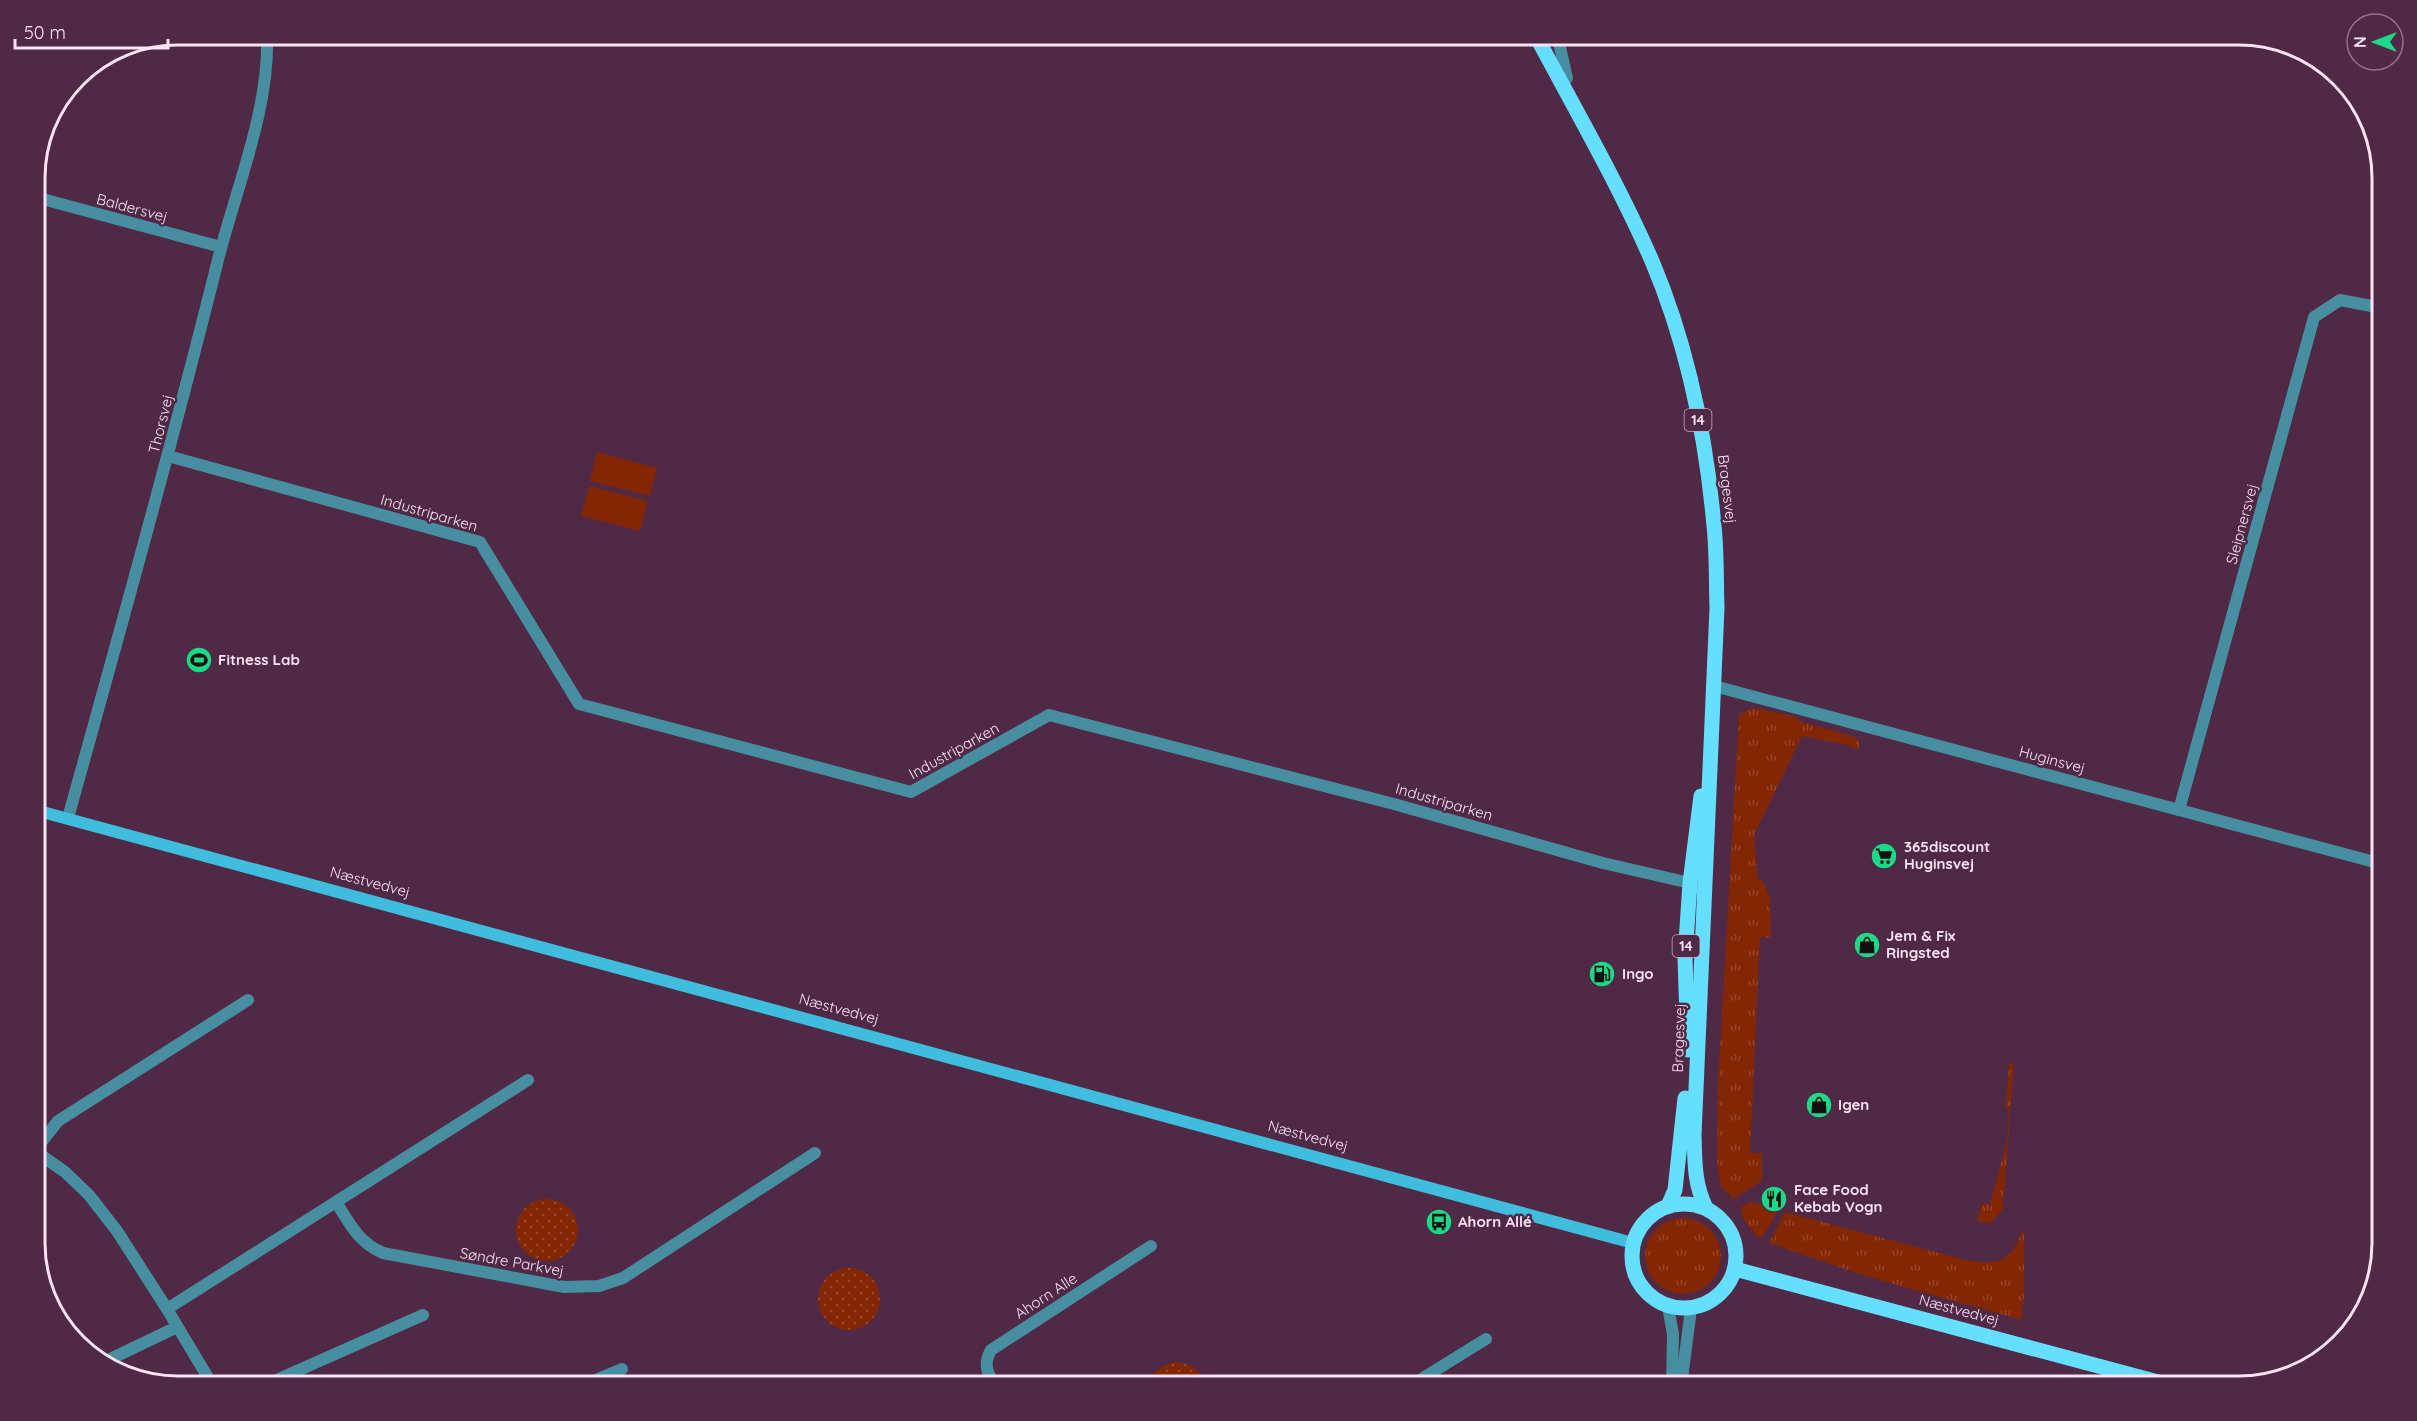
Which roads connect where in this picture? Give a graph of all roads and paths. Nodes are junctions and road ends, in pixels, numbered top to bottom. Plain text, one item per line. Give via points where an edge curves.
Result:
1 (268, 45) edge
2 (1541, 45) edge
3 (1552, 45) edge
4 (1560, 45) edge
5 (1568, 78) junction
6 (1609, 170) junction
7 (45, 200) edge
8 (221, 248) junction
9 (2372, 306) edge
10 (168, 456) junction
11 (1714, 686) junction
12 (2179, 810) junction
13 (45, 812) edge
14 (68, 818) junction
15 (2372, 861) edge
16 (1705, 867) junction
17 (1690, 884) junction
18 (1699, 995) junction
19 (248, 1000) dead end
20 (528, 1080) dead end
21 (45, 1137) edge
22 (815, 1154) dead end
23 (45, 1157) edge
24 (336, 1202) junction
25 (1668, 1206) junction
26 (1706, 1209) junction
27 (1633, 1243) junction
28 (1151, 1246) dead end
29 (1735, 1269) junction
30 (1668, 1307) junction
31 (167, 1309) junction
32 (1691, 1309) junction
33 (423, 1315) dead end
34 (177, 1328) junction
35 (1486, 1339) dead end
36 (112, 1358) edge
37 (622, 1369) dead end
38 (207, 1376) edge
39 (286, 1376) edge
40 (605, 1376) edge
41 (989, 1376) edge
42 (1426, 1376) edge
43 (1672, 1376) edge
44 (1682, 1376) edge
45 (2136, 1376) edge

1 - 8 street, Thorsvej via 255,130
2 - 6 main road, Bragesvej / 14
3 - 5 main road, Bragesvej
4 - 5 street, Bragesvej
5 - 6 main road, Bragesvej
6 - 11 main road, Bragesvej / 14 via 1669,307 1700,426 1714,528
7 - 8 street, Baldersvej
8 - 10 street, Thorsvej
9 - 12 street, Sleipnersvej via 2340,300 2314,317
10 - 14 street, Thorsvej
10 - 17 street, Industriparken via 480,542 579,704 911,792 1050,715
11 - 12 street, Huginsvej
11 - 16 main road, Bragesvej
11 - 17 main road, Bragesvej / 14
12 - 15 street, Huginsvej
13 - 14 main road, Næstvedvej
14 - 27 main road, Næstvedvej
16 - 17 main road via 1701,878
16 - 18 main road, Bragesvej
17 - 18 street via 1698,896 1695,948
17 - 25 main road, Bragesvej / 14 via 1685,957 1688,1055 1684,1123 1676,1190
18 - 26 main road, Bragesvej via 1695,1178
19 - 21 street via 58,1121
20 - 24 street
22 - 24 street, Søndre Parkvej via 623,1278 599,1286 564,1287 383,1253 357,1235
23 - 31 street via 89,1195 117,1230
24 - 31 street
25 - 26 main road via 1691,1204
25 - 27 main road via 1648,1218
26 - 29 main road via 1729,1230 1736,1253
27 - 30 main road via 1631,1259 1638,1282 1654,1300
28 - 41 street, Ahorn Alle via 991,1350 986,1359
29 - 32 main road via 1722,1292
29 - 45 main road, Næstvedvej
30 - 32 main road
30 - 43 street via 1673,1334
31 - 34 street
32 - 44 street
33 - 39 street
34 - 36 street
34 - 38 street
35 - 42 street
37 - 40 street

